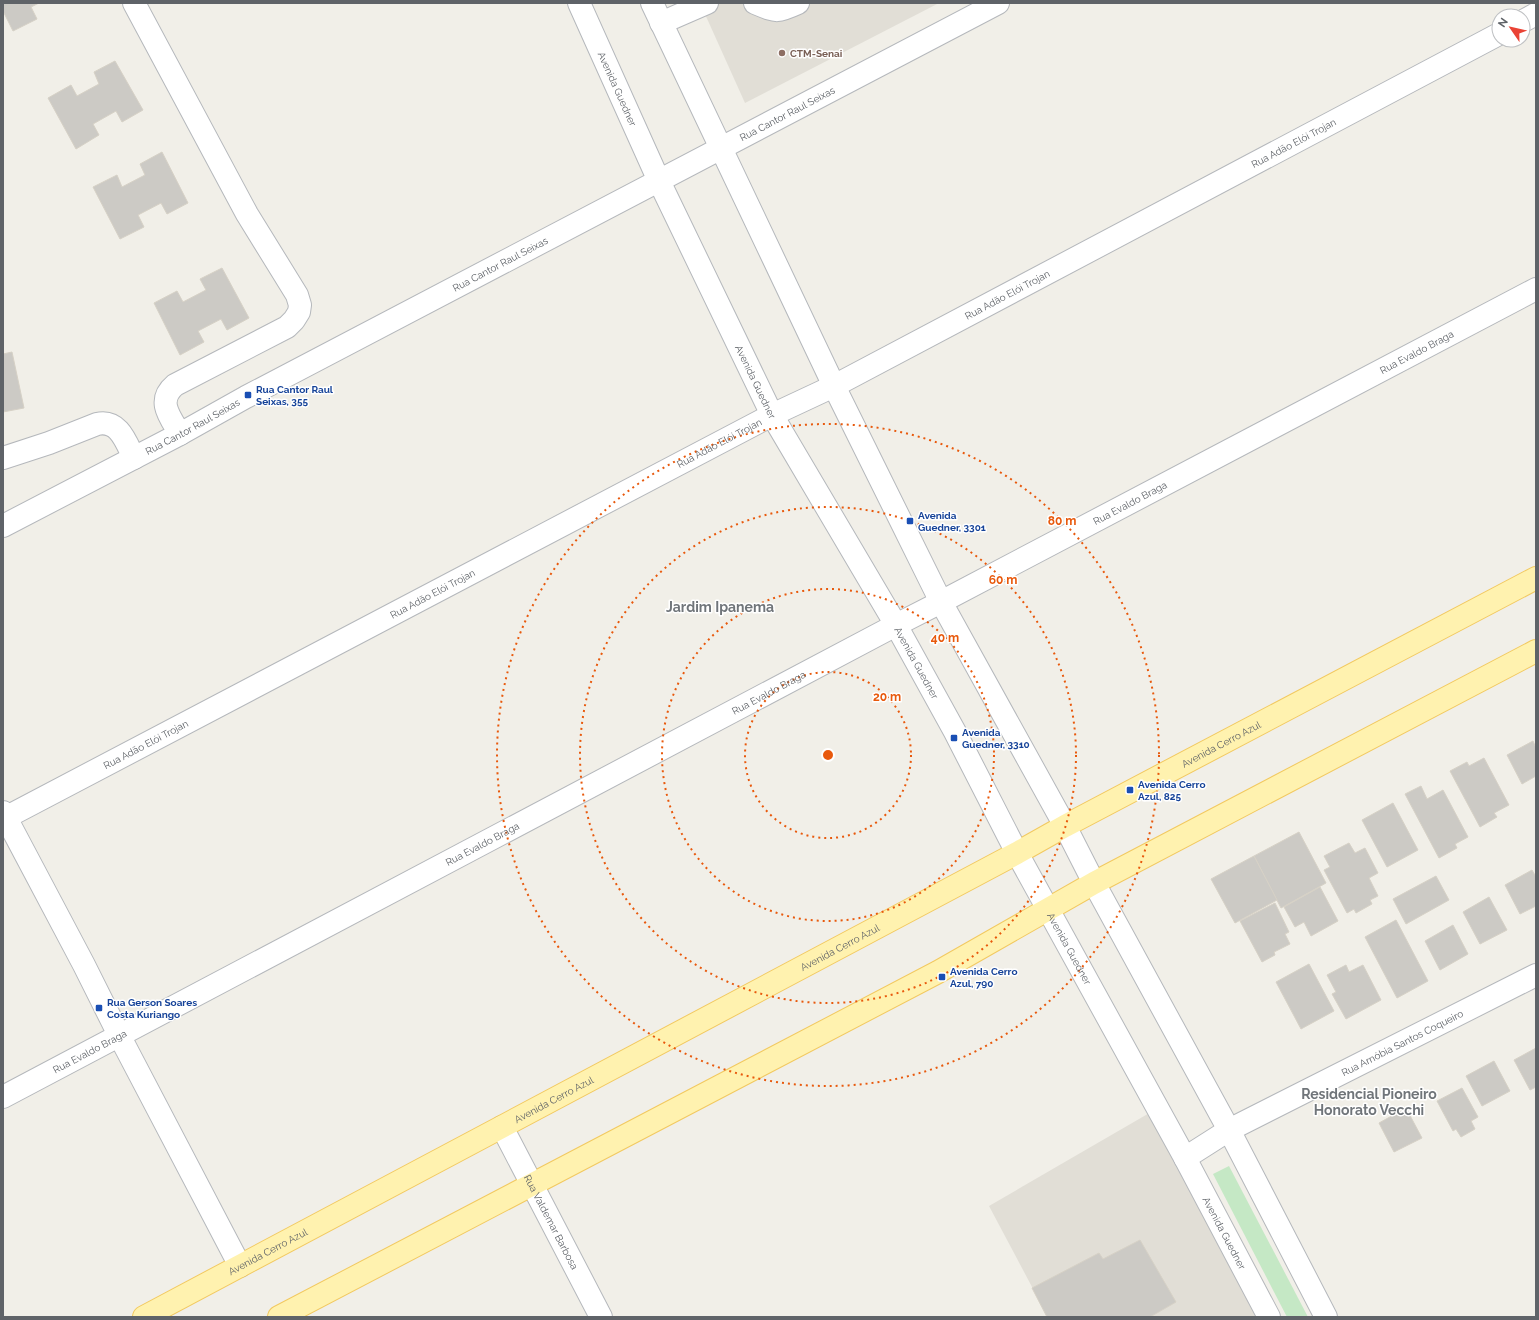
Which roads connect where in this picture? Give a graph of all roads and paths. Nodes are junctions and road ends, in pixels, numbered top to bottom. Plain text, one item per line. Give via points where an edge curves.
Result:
1 (134, 3) edge
2 (579, 3) edge
3 (652, 3) edge
4 (707, 3) edge
5 (755, 3) edge
6 (798, 3) edge
7 (998, 3) edge
8 (661, 23) junction
9 (1491, 38) edge
10 (720, 149) junction
11 (659, 181) junction
12 (1536, 289) edge
13 (834, 386) junction
14 (772, 415) junction
15 (180, 434) junction
16 (3, 458) edge
17 (134, 458) junction
18 (3, 526) edge
19 (1536, 578) edge
20 (941, 602) junction
21 (896, 625) junction
22 (1536, 651) edge
23 (4, 816) edge
24 (1065, 826) junction
25 (1017, 853) junction
26 (1094, 883) junction
27 (1049, 908) junction
28 (1536, 975) edge
29 (119, 1035) junction
30 (3, 1097) edge
31 (502, 1127) junction
32 (1230, 1130) junction
33 (1185, 1158) junction
34 (532, 1185) junction
35 (240, 1266) junction
36 (144, 1317) edge
37 (279, 1317) edge
38 (601, 1317) edge
39 (1269, 1317) edge
40 (1326, 1317) edge

1 - 15 street via 247,214 291,285 300,305 299,312 287,327 169,390 165,403 167,412
2 - 11 street, Avenida Guedner
3 - 8 street
4 - 8 street
5 - 6 street via 774,11
7 - 10 street, Rua Cantor Raul Seixas
8 - 10 street
9 - 13 street, Rua Adão Elói Trojan
10 - 11 street, Rua Cantor Raul Seixas
10 - 13 street
11 - 14 street, Avenida Guedner
11 - 15 street, Rua Cantor Raul Seixas
12 - 20 street, Rua Evaldo Braga
13 - 14 street, Rua Adão Elói Trojan
13 - 20 street
14 - 21 street, Avenida Guedner
14 - 23 street, Rua Adão Elói Trojan
15 - 17 street, Rua Cantor Raul Seixas
16 - 17 street via 104,422 118,428
17 - 18 street, Rua Cantor Raul Seixas
19 - 24 main road, Avenida Cerro Azul
20 - 21 street, Rua Evaldo Braga
20 - 24 street
21 - 25 street, Avenida Guedner
21 - 29 street, Rua Evaldo Braga
22 - 26 main road
23 - 29 street via 84,964
24 - 25 main road, Avenida Cerro Azul
24 - 26 street
25 - 27 street, Avenida Guedner
25 - 31 main road, Avenida Cerro Azul
26 - 27 main road
26 - 32 street
27 - 33 street, Avenida Guedner
27 - 34 main road via 938,972
28 - 32 street, Rua Arnóbia Santos Coqueiro
29 - 30 street, Rua Evaldo Braga
29 - 35 street
31 - 34 street, Rua Valdemar Barbosa
31 - 35 main road, Avenida Cerro Azul
32 - 33 street, Rua Arnóbia Santos Coqueiro
32 - 40 street
33 - 39 street, Avenida Guedner
34 - 37 main road
34 - 38 street, Rua Valdemar Barbosa
35 - 36 main road, Avenida Cerro Azul

